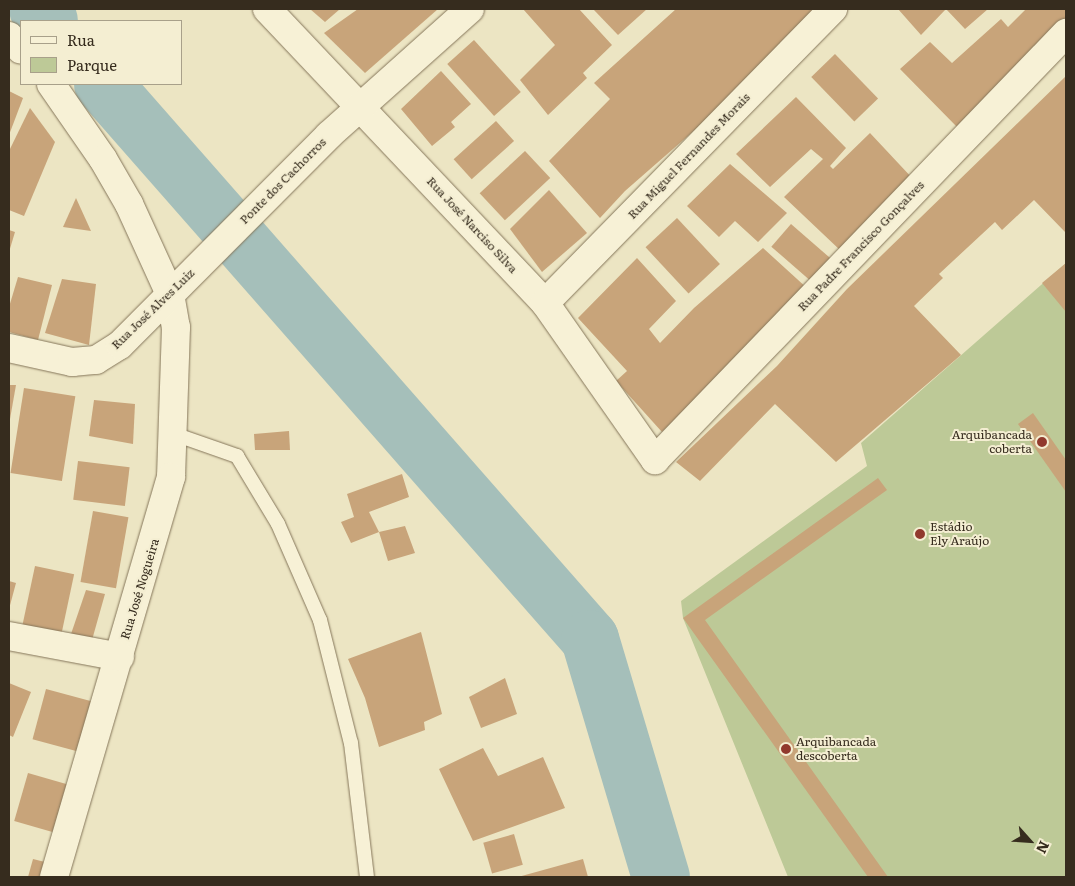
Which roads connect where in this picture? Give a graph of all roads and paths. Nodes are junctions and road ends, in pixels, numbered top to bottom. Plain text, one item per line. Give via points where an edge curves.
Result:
1 (267, 9) edge
2 (470, 9) edge
3 (833, 9) edge
4 (1066, 33) edge
5 (9, 36) edge
6 (20, 49) edge
7 (51, 85) edge
8 (360, 106) junction
9 (207, 256) joint
10 (170, 294) junction
11 (545, 303) junction
12 (9, 348) edge
13 (174, 434) junction
14 (655, 460) joint
15 (9, 636) edge
16 (120, 656) junction
17 (54, 877) edge
18 (367, 877) edge

1 - 8 street, Rua José Narciso Silva
2 - 8 street, Ponte dos Cachorros
3 - 11 street, Rua Miguel Fernandes Morais
4 - 14 street, Rua Padre Francisco Gonçalves
5 - 6 street
7 - 10 street, Rua José Nogueira via 103,159 129,204
8 - 9 street, Ponte dos Cachorros
8 - 11 street, Rua José Narciso Silva
9 - 10 street, Rua José Alves Luiz
10 - 12 street, Rua José Alves Luiz via 120,345 96,360 72,362
10 - 13 street, Rua José Nogueira via 176,328 172,394
11 - 14 street, Rua José Narciso Silva
13 - 16 street, Rua José Nogueira via 171,477 164,511
13 - 18 lane via 237,456 290,550 320,620 351,743
15 - 16 street
16 - 17 street, Rua José Nogueira

